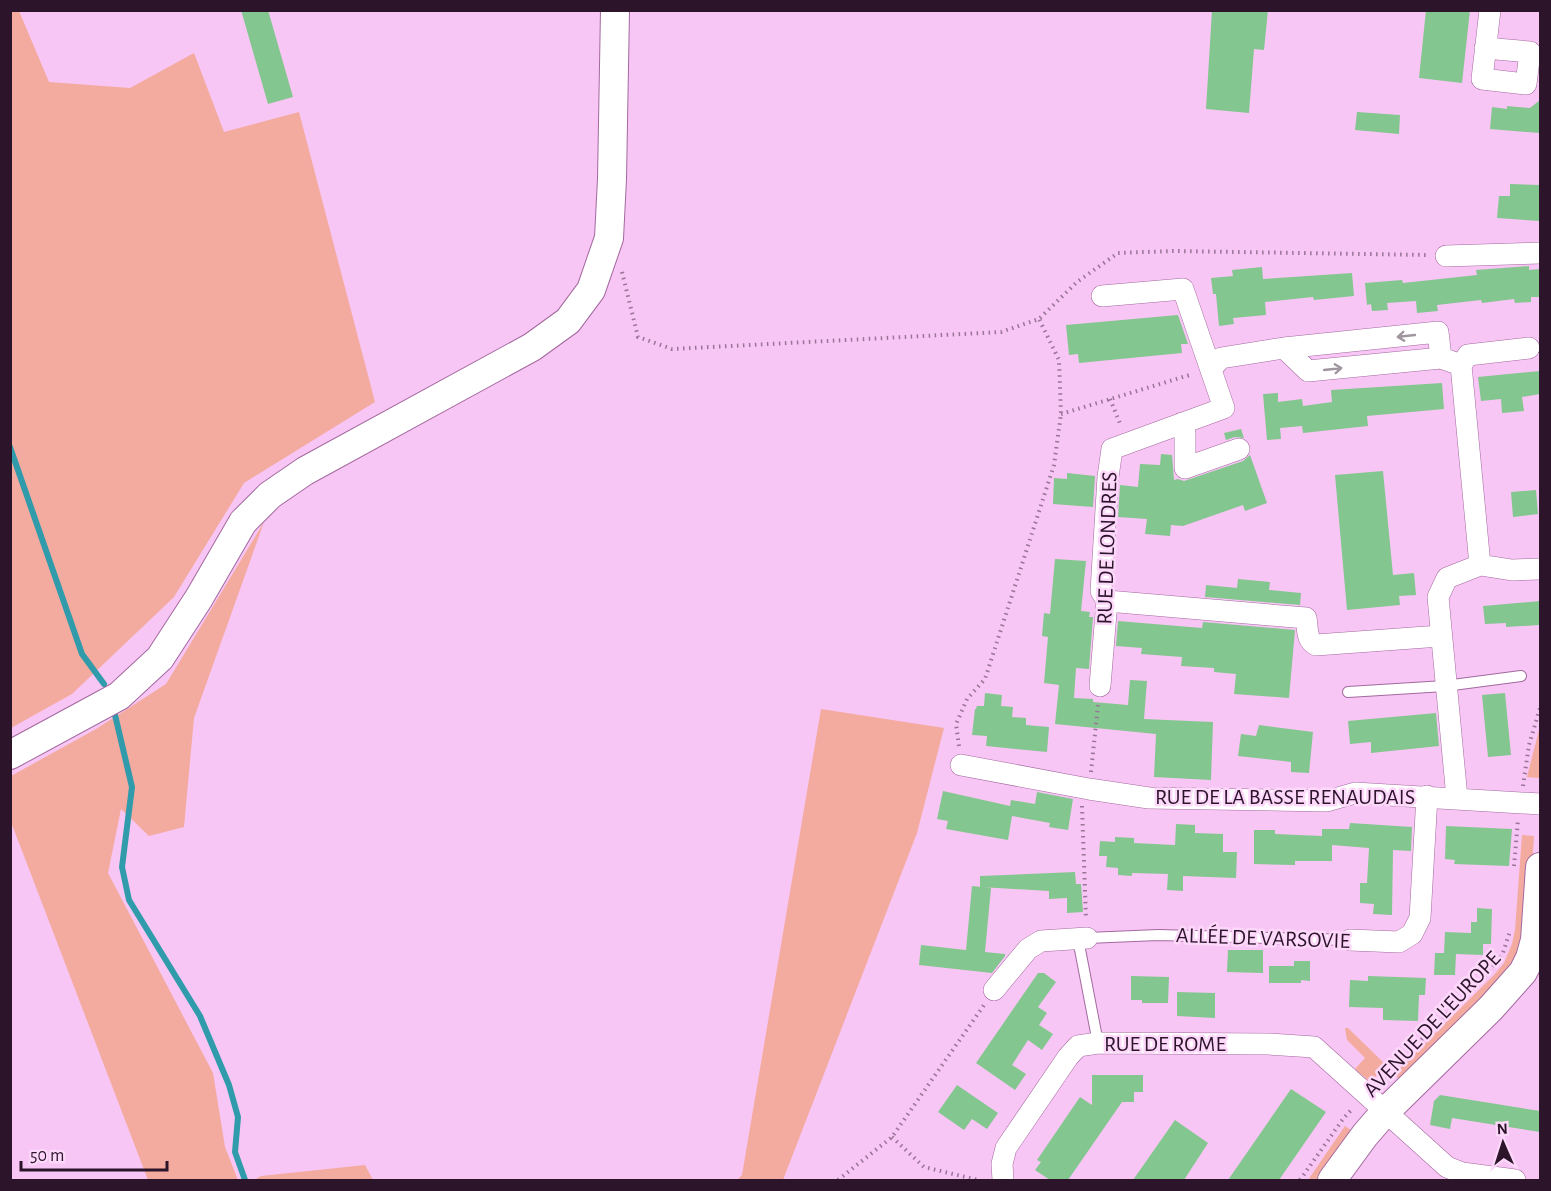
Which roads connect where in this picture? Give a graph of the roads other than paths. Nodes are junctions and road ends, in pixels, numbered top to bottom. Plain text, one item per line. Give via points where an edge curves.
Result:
1 (615, 10) edge
2 (1490, 10) edge
3 (1485, 48) dead end
4 (1540, 253) edge
5 (1446, 255) road end
6 (1102, 296) dead end
7 (1529, 348) dead end
8 (1461, 364) junction
9 (1210, 369) junction
10 (1182, 423) junction
11 (1239, 449) dead end
12 (1480, 565) junction
13 (1540, 568) edge
14 (1107, 600) junction
15 (1440, 636) junction
16 (1521, 676) dead end
17 (1100, 686) road end
18 (1445, 686) junction
19 (1348, 692) dead end
20 (10, 755) edge
21 (961, 765) road end
22 (1427, 796) junction
23 (1457, 798) junction
24 (1540, 804) edge
25 (1527, 868) edge
26 (1083, 938) junction
27 (1350, 940) joint
28 (1532, 975) edge
29 (994, 990) road end
30 (1098, 1043) junction
31 (1375, 1104) junction
32 (1003, 1180) edge
33 (1332, 1180) edge
34 (1515, 1180) edge

1 - 20 street via 609,238 591,290 568,321 532,347 305,471 270,495 243,522 160,658 119,696
2 - 3 street
4 - 5 street
6 - 9 street, RUE DE LONDRES via 1183,289
7 - 8 street via 1468,355
8 - 9 street via 1441,357 1438,332 1221,358
8 - 12 street
9 - 10 street, RUE DE LONDRES via 1224,408
10 - 11 street via 1185,468
10 - 14 street, RUE DE LONDRES via 1112,449 1101,591
12 - 13 street via 1512,570
12 - 15 street via 1447,578 1437,597
14 - 15 street via 1306,618 1310,642 1316,645
14 - 17 street, RUE DE LONDRES
15 - 18 street
16 - 18 lane
18 - 19 lane
18 - 23 street
21 - 22 street, RUE DE LA BASSE RENAUDAIS via 1149,798 1327,801 1355,793
22 - 23 street, RUE DE LA BASSE RENAUDAIS
22 - 27 street, ALLÉE DE VARSOVIE via 1420,918 1412,934 1398,942
23 - 24 street, RUE DE LA BASSE RENAUDAIS
25 - 28 street, AVENUE DE L'EUROPE via 1534,940
26 - 27 lane, ALLÉE DE VARSOVIE via 1158,935
26 - 29 street, ALLÉE DE VARSOVIE via 1041,941 1028,949
26 - 30 lane
28 - 31 street, AVENUE DE L'EUROPE
30 - 31 street, RUE DE ROME via 1314,1047
30 - 32 street, RUE DE ROME via 1078,1046 1068,1056 1006,1148
31 - 33 street, AVENUE DE L'EUROPE via 1365,1135
31 - 34 street, RUE DE ROME via 1447,1167 1462,1173

